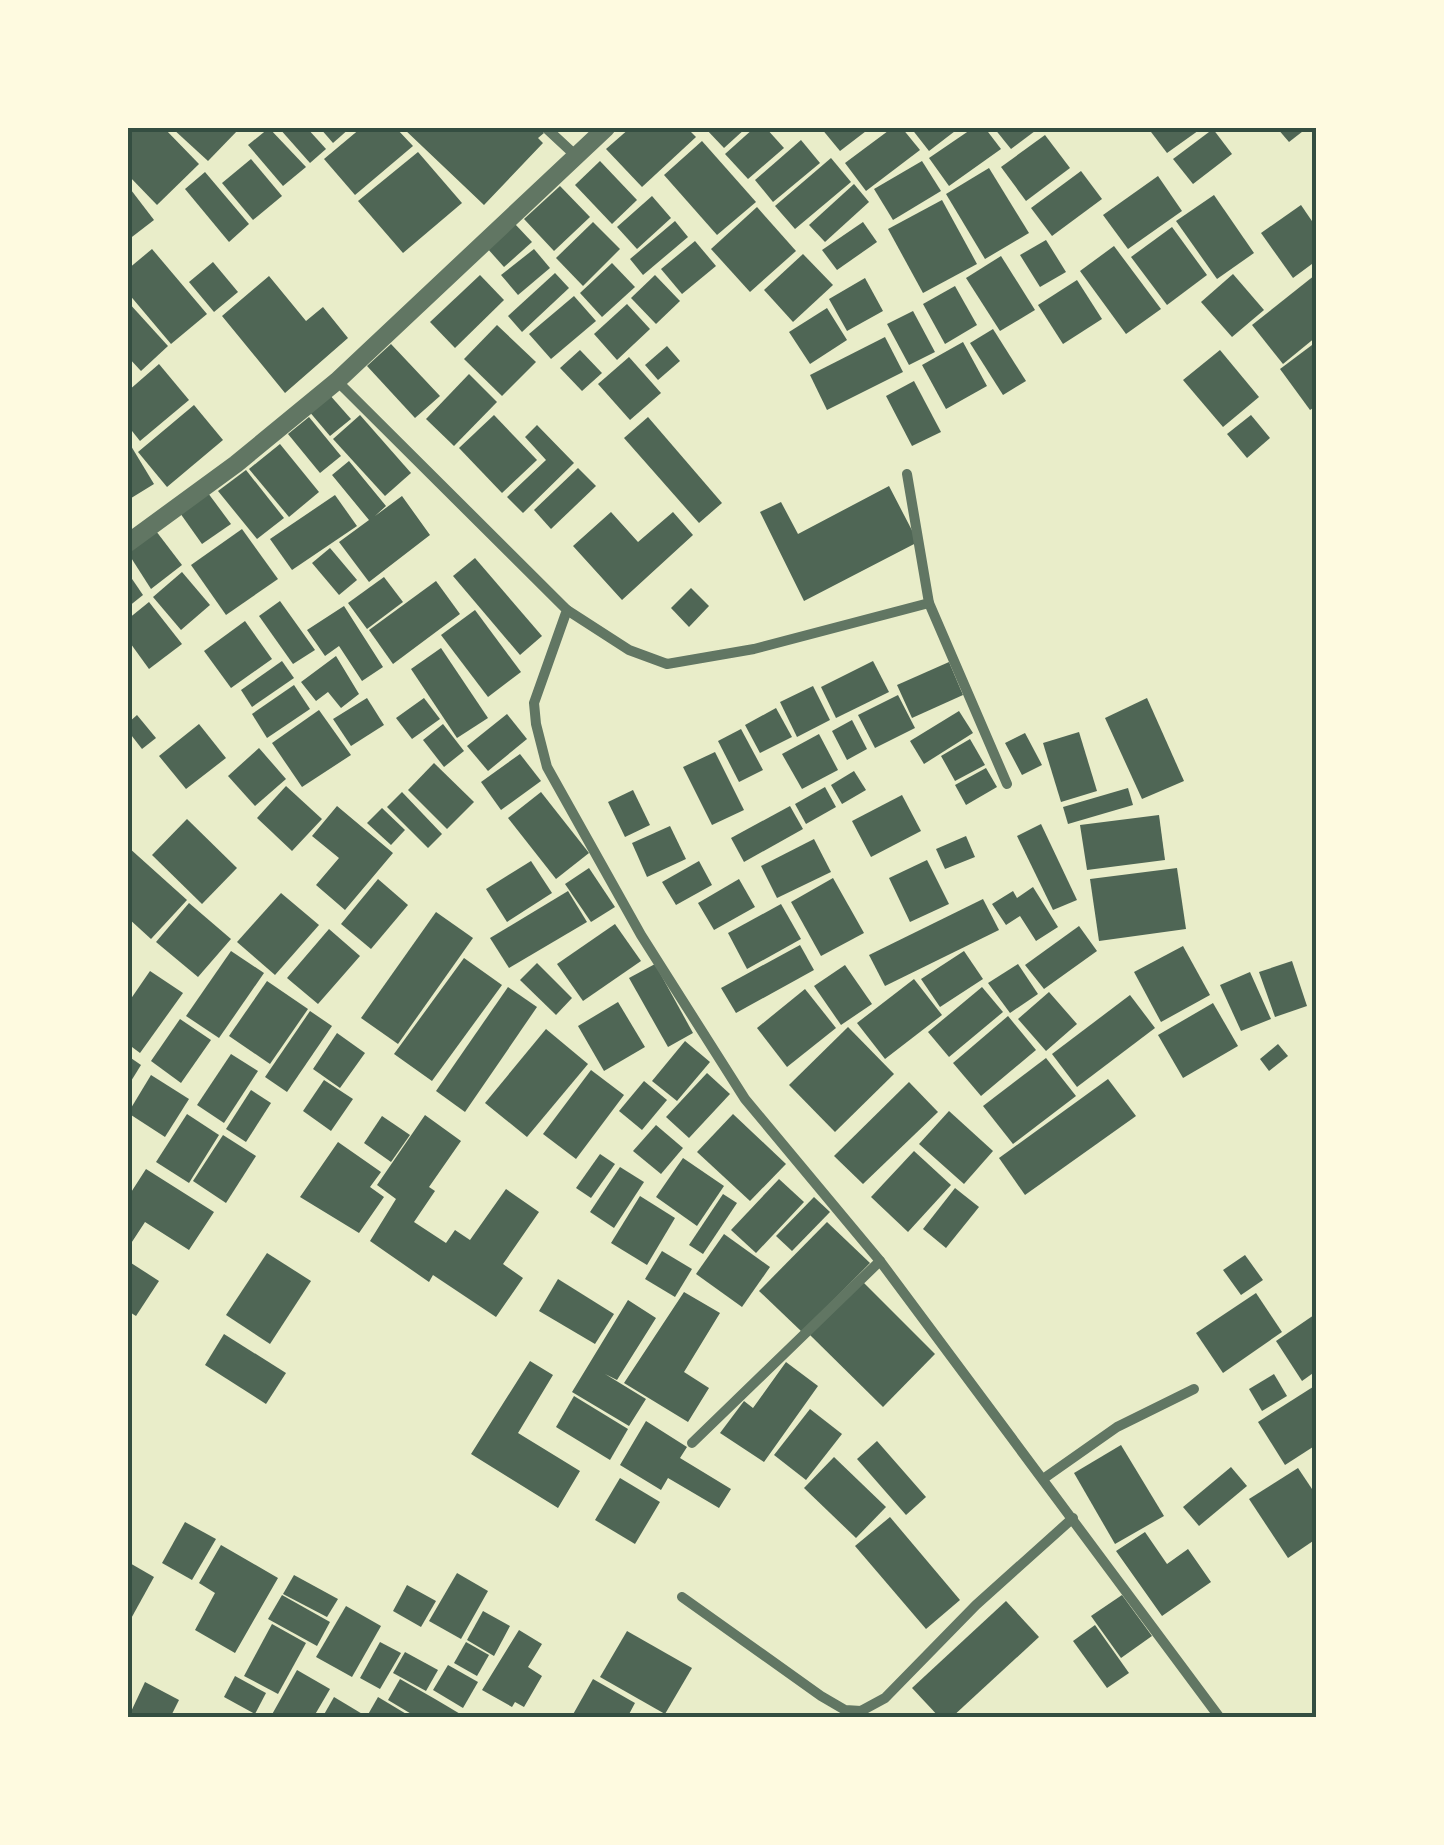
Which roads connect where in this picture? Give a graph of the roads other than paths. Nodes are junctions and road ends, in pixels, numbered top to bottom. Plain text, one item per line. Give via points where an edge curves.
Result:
1 (546, 128) edge
2 (606, 128) edge
3 (574, 154) junction
4 (337, 380) junction
5 (907, 474) dead end
6 (128, 543) edge
7 (929, 603) junction
8 (567, 610) junction
9 (1007, 784) dead end
10 (880, 1262) junction
11 (1194, 1389) dead end
12 (692, 1443) dead end
13 (1043, 1479) junction
14 (1073, 1518) junction
15 (682, 1596) dead end
16 (860, 1714) edge
17 (1220, 1718) edge

1 - 3 street
2 - 3 street
3 - 4 street
4 - 6 street
4 - 8 street
5 - 7 street
7 - 8 street via 667,664 629,650
7 - 9 street
8 - 10 street via 534,704 547,767 641,935 746,1100
10 - 12 street
10 - 13 street
11 - 13 street via 1117,1427
13 - 14 street
14 - 16 street via 885,1698
14 - 17 street
15 - 16 street via 821,1696

